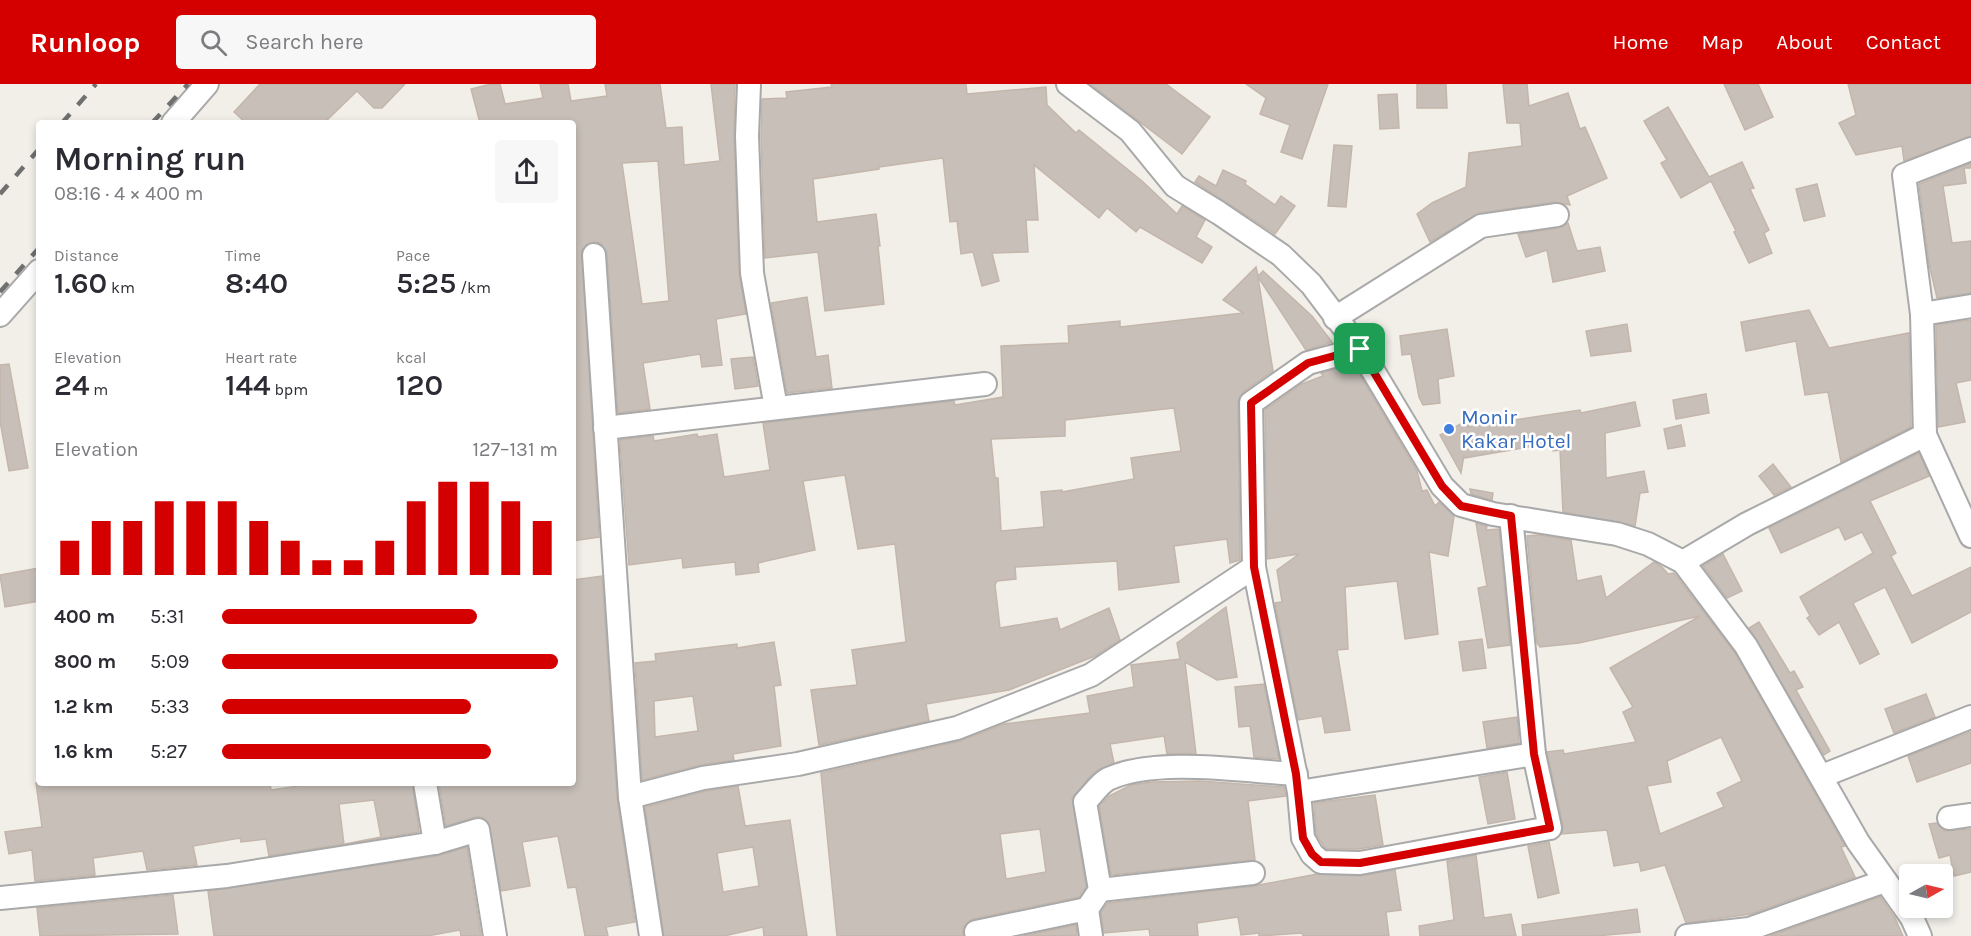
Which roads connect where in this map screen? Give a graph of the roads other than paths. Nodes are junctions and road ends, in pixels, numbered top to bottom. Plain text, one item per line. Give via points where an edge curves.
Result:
1 (207, 84) edge
2 (749, 84) edge
3 (1068, 84) edge
4 (176, 120) edge
5 (1971, 149) edge
6 (1557, 215) dead end
7 (594, 255) dead end
8 (36, 275) edge
9 (1971, 306) edge
10 (1922, 314) junction
11 (0, 315) edge
12 (1335, 318) junction
13 (1360, 349) junction
14 (985, 384) dead end
15 (776, 408) junction
16 (605, 428) junction
17 (1925, 435) junction
18 (1511, 516) junction
19 (1971, 536) edge
20 (1683, 562) junction
21 (1254, 567) junction
22 (1971, 717) edge
23 (1534, 754) junction
24 (1822, 776) junction
25 (1298, 783) junction
26 (426, 786) edge
27 (630, 797) junction
28 (1971, 814) edge
29 (1948, 818) dead end
30 (435, 843) junction
31 (1253, 873) dead end
32 (1885, 881) junction
33 (1100, 890) junction
34 (0, 898) edge
35 (1087, 909) junction
36 (976, 932) dead end
37 (495, 936) edge
38 (651, 936) edge
39 (1091, 936) edge
40 (1687, 936) edge
41 (1920, 936) edge

1 - 4 street
2 - 15 street via 752,273
3 - 12 street via 1130,131 1175,186 1281,255 1311,284
5 - 10 street via 1904,175
6 - 12 street via 1481,226
7 - 16 street
8 - 11 street
9 - 10 street
10 - 17 street
12 - 13 street
13 - 18 street via 1442,486 1461,506
13 - 21 street via 1308,363 1251,403
14 - 15 street
15 - 16 street
16 - 27 street
17 - 19 street
17 - 20 street via 1747,524
18 - 20 street via 1617,534
18 - 23 street
20 - 24 street via 1746,646
21 - 25 street
21 - 27 street via 1090,675 957,728 798,764 703,778
22 - 24 street
23 - 25 street
23 - 25 street via 1550,828 1360,863 1321,862 1312,854 1303,838
24 - 32 street via 1858,842
25 - 33 street via 1175,767 1140,769 1106,780 1085,802
26 - 30 street
27 - 38 street
28 - 29 street
30 - 34 street via 227,876
30 - 37 street via 478,830
31 - 33 street
32 - 40 street via 1749,929
32 - 41 street
33 - 35 street
35 - 36 street
35 - 39 street

